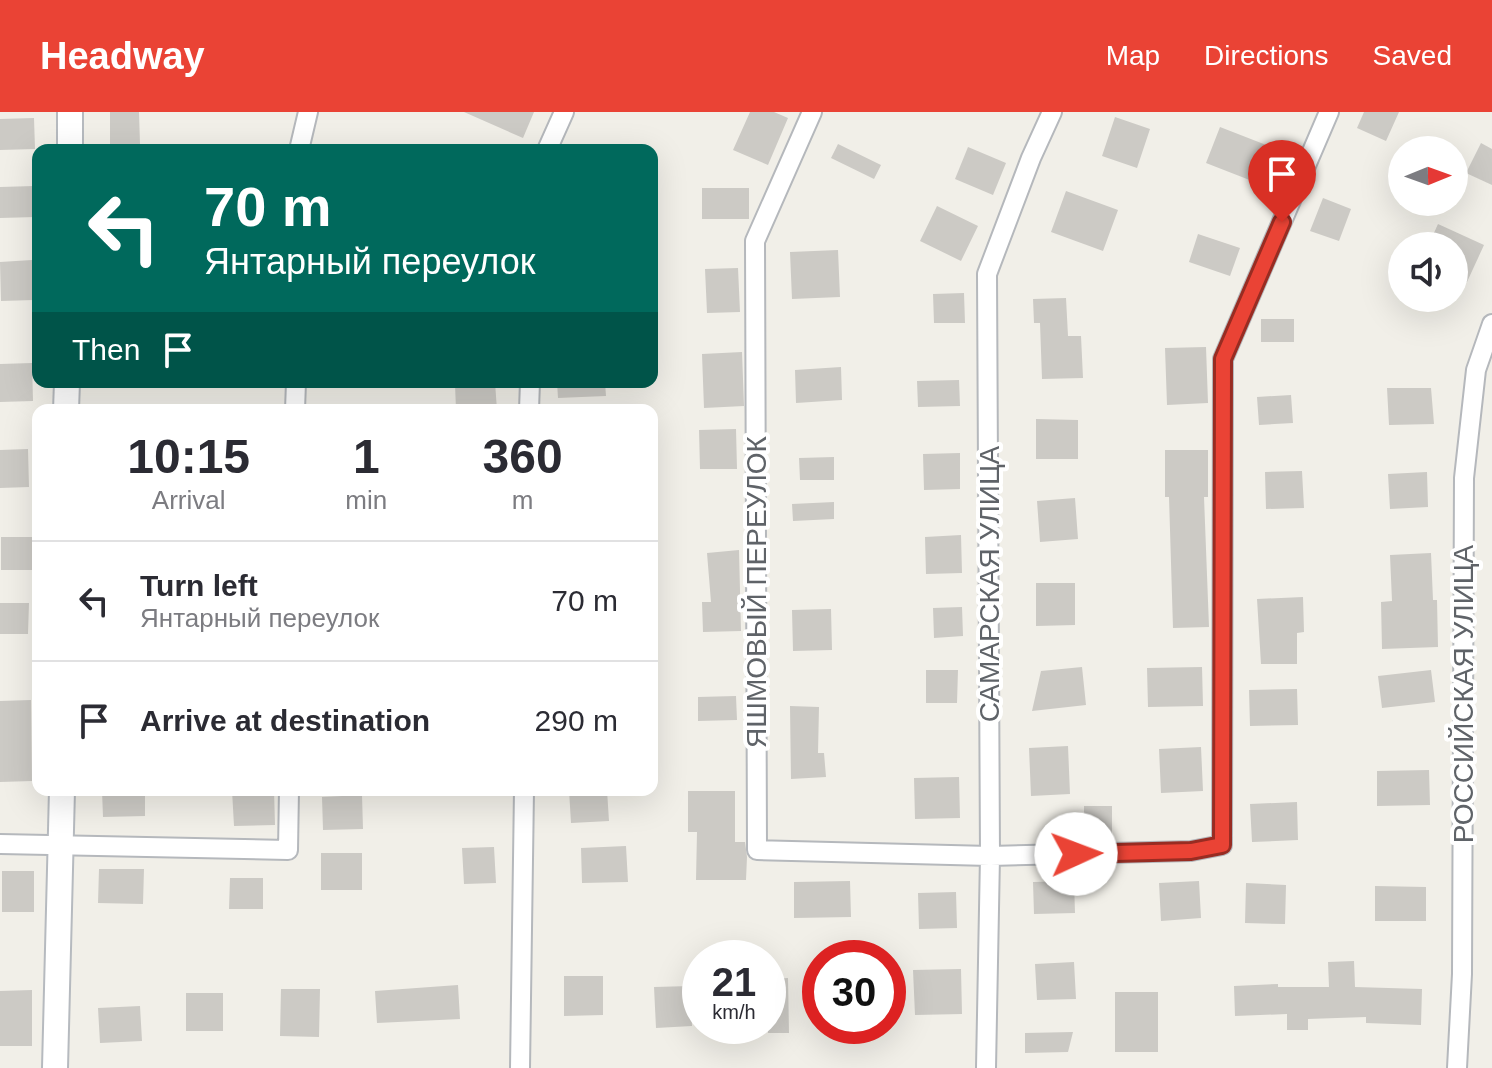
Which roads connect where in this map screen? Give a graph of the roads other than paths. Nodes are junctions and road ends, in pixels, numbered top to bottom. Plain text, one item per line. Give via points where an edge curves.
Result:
1 (70, 112) edge
2 (308, 112) edge
3 (564, 112) edge
4 (812, 112) edge
5 (1052, 112) edge
6 (1329, 112) edge
7 (70, 144) edge
8 (300, 144) edge
9 (550, 144) edge
10 (1492, 324) edge
11 (1484, 371) edge
12 (62, 796) edge
13 (289, 796) edge
14 (524, 796) edge
15 (0, 844) edge
16 (61, 846) junction
17 (990, 856) junction
18 (55, 1068) edge
19 (520, 1068) edge
20 (986, 1068) edge
21 (1457, 1068) edge

1 - 7 street
2 - 8 street
3 - 9 street
4 - 17 street, ЯШМОВЫЙ ПЕРЕУЛОК via 755,241 757,850
5 - 17 street, САМАРСКАЯ УЛИЦА via 987,274
6 - 17 street via 1223,359 1222,845 1191,851
10 - 11 street, РОССИЙСКАЯ УЛИЦА
11 - 21 street, РОССИЙСКАЯ УЛИЦА via 1464,478
12 - 16 street
13 - 16 street via 288,850
14 - 19 street
15 - 16 street
16 - 18 street
17 - 20 street, САМАРСКАЯ УЛИЦА

